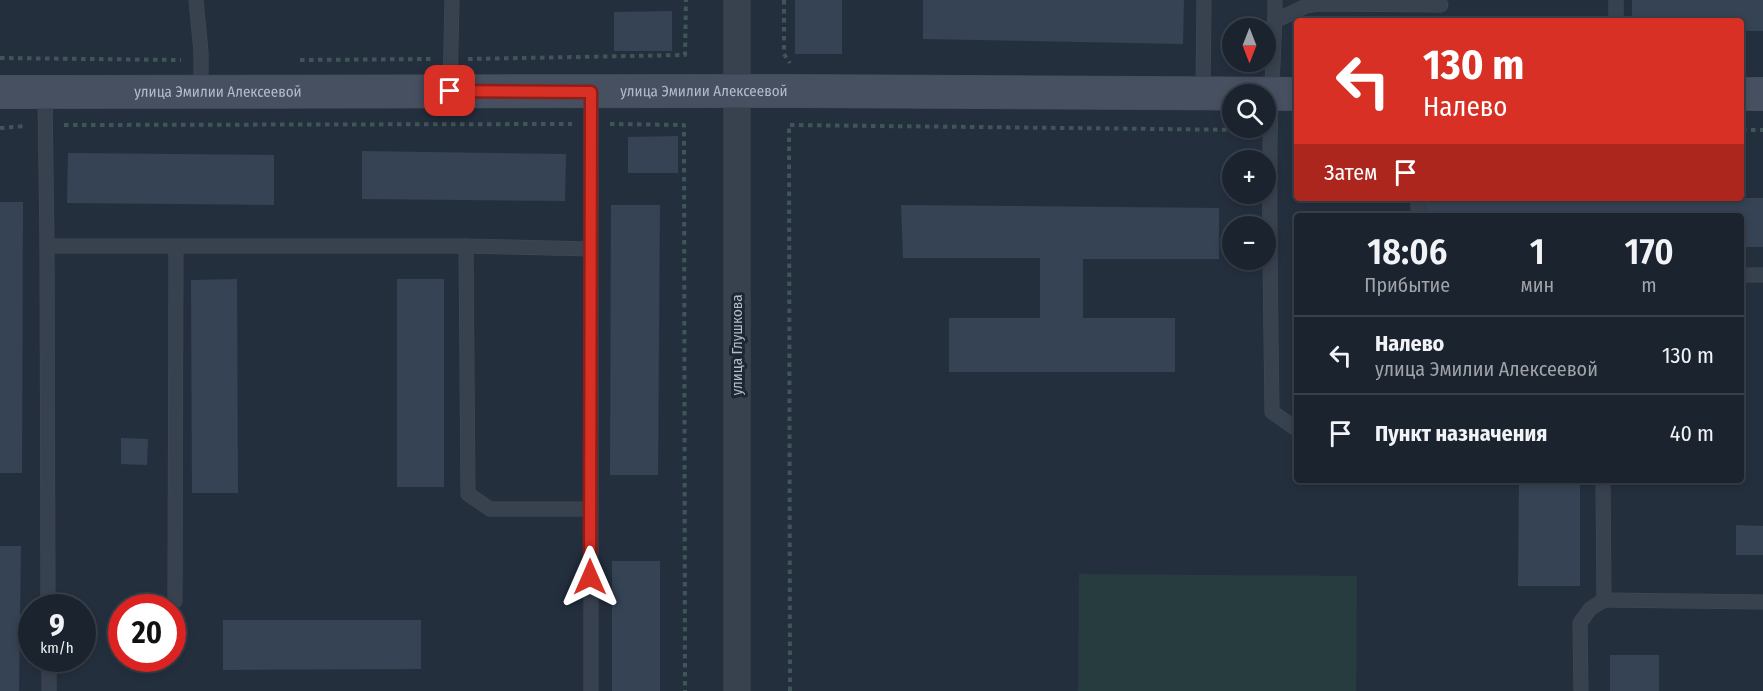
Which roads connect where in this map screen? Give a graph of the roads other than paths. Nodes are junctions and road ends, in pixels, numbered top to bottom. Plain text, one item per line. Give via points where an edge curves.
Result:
1 (196, 0) edge
2 (452, 0) edge
3 (737, 0) edge
4 (1204, 0) edge
5 (1275, 0) edge
6 (1616, 0) edge
7 (1441, 5) dead end
8 (1275, 18) edge
9 (1616, 18) edge
10 (1276, 21) edge
11 (1276, 29) edge
12 (450, 91) junction
13 (737, 91) junction
14 (0, 92) edge
15 (201, 92) junction
16 (45, 93) junction
17 (1203, 93) junction
18 (1284, 94) edge
19 (1744, 94) edge
20 (1763, 94) edge
21 (591, 108) junction
22 (47, 246) junction
23 (466, 246) junction
24 (176, 247) junction
25 (590, 249) junction
26 (1744, 275) edge
27 (1763, 275) edge
28 (1294, 427) edge
29 (1604, 483) edge
30 (590, 509) junction
31 (48, 594) edge
32 (175, 594) edge
33 (1604, 600) junction
34 (1763, 602) edge
35 (49, 672) edge
36 (49, 691) edge
37 (591, 691) edge
38 (737, 691) edge
39 (1581, 691) edge

1 - 15 lane
2 - 12 lane
3 - 13 street, улица Глушкова
4 - 17 lane
5 - 8 lane
6 - 9 lane
7 - 10 lane via 1318,4
11 - 18 lane
12 - 15 street, улица Эмилии Алексеевой
12 - 21 street, улица Эмилии Алексеевой
13 - 17 street, улица Эмилии Алексеевой
13 - 21 street, улица Эмилии Алексеевой
13 - 38 street, улица Глушкова
14 - 16 street, улица Эмилии Алексеевой
15 - 16 street, улица Эмилии Алексеевой
16 - 22 lane
17 - 18 street, улица Эмилии Алексеевой
18 - 28 lane via 1270,130 1272,412
19 - 20 street
21 - 25 lane
22 - 24 lane
22 - 31 lane
23 - 24 lane
23 - 25 lane
23 - 30 lane via 468,494 490,509
24 - 32 lane
25 - 30 lane
26 - 27 lane
29 - 33 lane
30 - 37 lane
33 - 34 lane
33 - 39 lane via 1580,622
35 - 36 lane

